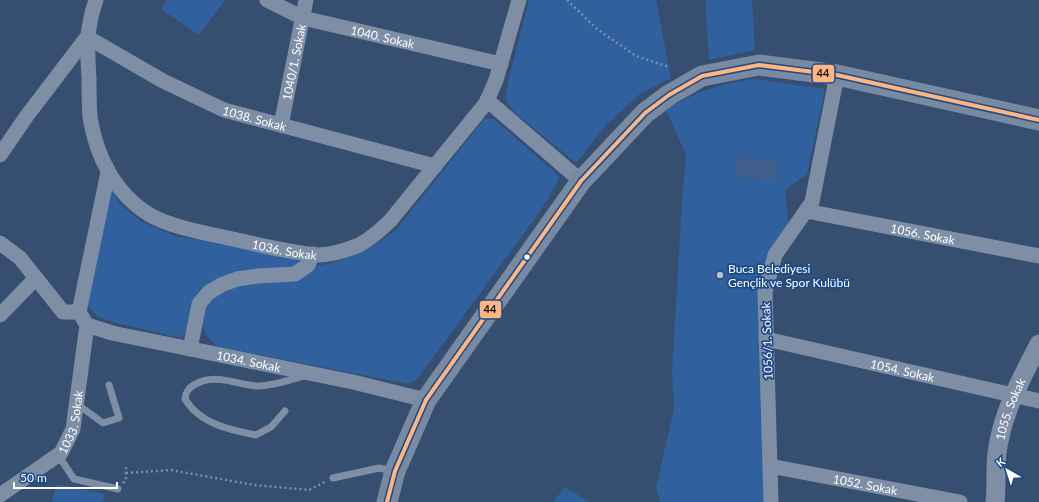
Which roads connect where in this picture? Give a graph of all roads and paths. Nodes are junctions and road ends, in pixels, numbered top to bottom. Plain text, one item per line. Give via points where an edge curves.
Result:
1 (96, 0) edge
2 (267, 0) edge
3 (306, 0) edge
4 (519, 0) edge
5 (567, 0) edge
6 (303, 18) junction
7 (87, 36) junction
8 (501, 64) junction
9 (668, 67) dead end
10 (837, 75) junction
11 (487, 100) junction
12 (1039, 120) edge
13 (281, 125) junction
14 (0, 155) edge
15 (435, 166) junction
16 (108, 172) junction
17 (581, 181) junction
18 (806, 211) junction
19 (0, 244) edge
20 (313, 254) junction
21 (1039, 256) edge
22 (36, 278) junction
23 (79, 312) junction
24 (0, 315) edge
25 (87, 325) junction
26 (766, 339) junction
27 (1039, 344) edge
28 (190, 349) junction
29 (314, 374) junction
30 (109, 385) dead end
31 (1013, 396) junction
32 (426, 400) junction
33 (1039, 401) edge
34 (76, 404) junction
35 (285, 411) dead end
36 (58, 455) junction
37 (770, 466) junction
38 (395, 471) junction
39 (126, 473) dead end
40 (333, 478) joint
41 (118, 489) dead end
42 (3, 492) edge
43 (387, 502) edge
44 (771, 502) edge
45 (960, 502) edge
46 (995, 502) edge

1 - 7 street, 1036. Sokak via 90,15
2 - 6 street, 1040. Sokak
3 - 6 street, 1040/1. Sokak
4 - 8 street, 1036. Sokak
5 - 9 path via 597,30 636,56
6 - 8 street, 1040. Sokak
6 - 13 street, 1040/1. Sokak
7 - 13 street, 1038. Sokak via 163,81 224,110
7 - 14 street
7 - 16 street, 1036. Sokak via 90,117
8 - 11 street, 1036. Sokak
10 - 12 main road
10 - 17 main road via 759,65 702,76 669,95 645,113
10 - 18 street, 1056/1. Sokak via 812,202
11 - 15 street, 1036. Sokak
11 - 17 street
13 - 15 street, 1038. Sokak
15 - 20 street, 1036. Sokak via 390,221 374,236 342,251
16 - 20 street, 1036. Sokak via 132,202 150,215 170,224
16 - 23 street
17 - 32 main road
18 - 21 street, 1056. Sokak
18 - 26 street, 1056/1. Sokak via 775,255 765,292
19 - 22 street via 20,258
20 - 28 street via 308,265 295,274 237,279 208,293 199,304
22 - 23 street via 63,312
22 - 24 street
23 - 25 street
25 - 28 street, 1034. Sokak via 112,333
25 - 34 street, 1033. Sokak
26 - 31 street, 1054. Sokak
26 - 37 street, 1056/1. Sokak
27 - 31 street, 1055. Sokak
28 - 29 street, 1034. Sokak
29 - 32 street, 1034. Sokak
29 - 35 lane via 259,386 213,379 201,381 186,392 185,399 189,407 216,425 256,435 271,427
30 - 34 lane via 119,418 103,423
31 - 33 street, 1054. Sokak
31 - 46 street, 1055. Sokak via 1000,435
32 - 38 main road
34 - 36 street, 1033. Sokak via 73,429
36 - 41 lane via 74,479
36 - 42 street, 1033. Sokak
37 - 44 street, 1056/1. Sokak
37 - 45 street, 1052. Sokak
38 - 40 lane via 379,468
38 - 43 main road
39 - 40 path via 171,470 254,485 309,490

